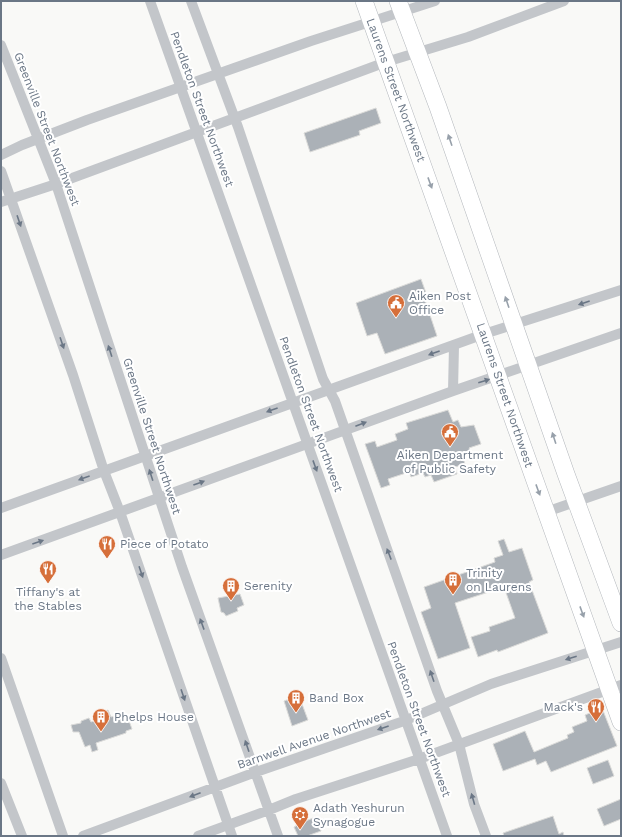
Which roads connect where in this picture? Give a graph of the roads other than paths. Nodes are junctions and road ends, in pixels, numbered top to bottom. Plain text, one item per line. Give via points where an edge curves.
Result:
1 (150, 1) edge
2 (191, 1) edge
3 (364, 1) edge
4 (435, 1) edge
5 (564, 1) edge
6 (400, 7) edge
7 (372, 22) junction
8 (1, 45) edge
9 (417, 54) junction
10 (386, 62) junction
11 (218, 74) junction
12 (181, 88) junction
13 (234, 118) junction
14 (198, 131) junction
15 (38, 139) junction
16 (1, 155) edge
17 (1, 171) edge
18 (56, 184) junction
19 (12, 199) junction
20 (1, 202) edge
21 (621, 290) edge
22 (515, 324) junction
23 (621, 333) edge
24 (484, 334) junction
25 (454, 346) junction
26 (528, 365) junction
27 (498, 376) junction
28 (329, 390) junction
29 (453, 390) junction
30 (292, 403) junction
31 (345, 430) junction
32 (308, 444) junction
33 (145, 456) junction
34 (104, 471) junction
35 (621, 486) edge
36 (158, 498) junction
37 (576, 501) junction
38 (1, 508) edge
39 (120, 512) junction
40 (546, 512) junction
41 (1, 555) edge
42 (621, 623) edge
43 (621, 642) edge
44 (595, 650) junction
45 (1, 658) edge
46 (6, 685) edge
47 (615, 687) edge
48 (443, 705) junction
49 (620, 714) edge
50 (404, 721) junction
51 (459, 744) junction
52 (419, 759) junction
53 (256, 772) junction
54 (1, 783) edge
55 (216, 787) junction
56 (270, 810) junction
57 (229, 826) junction
58 (22, 836) edge
59 (63, 836) edge
60 (83, 836) edge
61 (198, 836) edge
62 (232, 836) edge
63 (278, 836) edge
64 (447, 836) edge
65 (486, 836) edge

1 - 12 street, Pendleton Street Northwest
2 - 11 street, Pendleton Street Northwest
3 - 7 main road, Laurens Street Northwest
4 - 6 street
5 - 9 street
6 - 7 street
6 - 9 main road
7 - 10 main road, Laurens Street Northwest
7 - 11 street
8 - 15 street, Greenville Street Northwest
9 - 10 street
22 -> 9 main road
10 - 13 street
10 -> 24 main road, Laurens Street Northwest
11 - 12 street
11 - 13 street, Pendleton Street Northwest
12 - 14 street, Pendleton Street Northwest
12 - 15 street
13 - 14 street
13 - 28 street, Pendleton Street Northwest
14 - 18 street
14 - 30 street, Pendleton Street Northwest
15 - 16 street
15 - 18 street, Greenville Street Northwest
17 - 19 street
18 - 19 street
33 -> 18 street, Greenville Street Northwest
19 - 20 street
19 -> 34 street
21 -> 22 street
22 - 24 street
22 - 26 main road
23 - 26 street
24 - 25 street
24 - 27 main road, Laurens Street Northwest
25 -> 28 street
25 - 29 street
26 - 27 street
37 -> 26 main road
29 -> 27 street
27 -> 40 main road, Laurens Street Northwest
28 - 30 street
28 - 31 street, Pendleton Street Northwest
31 -> 29 street
30 - 32 street, Pendleton Street Northwest
30 -> 33 street
31 - 32 street
48 -> 31 street, Pendleton Street Northwest
36 -> 32 street
32 -> 50 street, Pendleton Street Northwest
33 - 34 street
36 -> 33 street, Greenville Street Northwest
34 -> 38 street
34 - 39 street
35 - 37 street
36 - 39 street
53 -> 36 street, Greenville Street Northwest
37 - 40 street
37 - 42 main road
41 -> 39 street
39 -> 55 street
40 -> 44 main road, Laurens Street Northwest
43 - 44 street, Barnwell Avenue Northwest
44 - 47 main road, Laurens Street Northwest
44 -> 48 street, Barnwell Avenue Northwest via 491,684
45 - 46 street
46 - 59 street
47 - 49 main road, Laurens Street Northwest
47 - 51 street
48 - 50 street, Barnwell Avenue Northwest
48 - 51 street, Pendleton Street Northwest
50 - 52 street, Pendleton Street Northwest
50 -> 53 street, Barnwell Avenue Northwest
51 - 52 street
65 -> 51 street, Pendleton Street Northwest via 474,804
52 - 56 street via 296,798
52 - 64 street, Pendleton Street Northwest
53 - 55 street, Barnwell Avenue Northwest
53 - 56 street, Greenville Street Northwest
54 - 58 street
55 - 57 street
55 -> 60 street, Barnwell Avenue Northwest
56 - 57 street
56 - 63 street, Greenville Street Northwest
57 - 61 street
57 - 62 street

